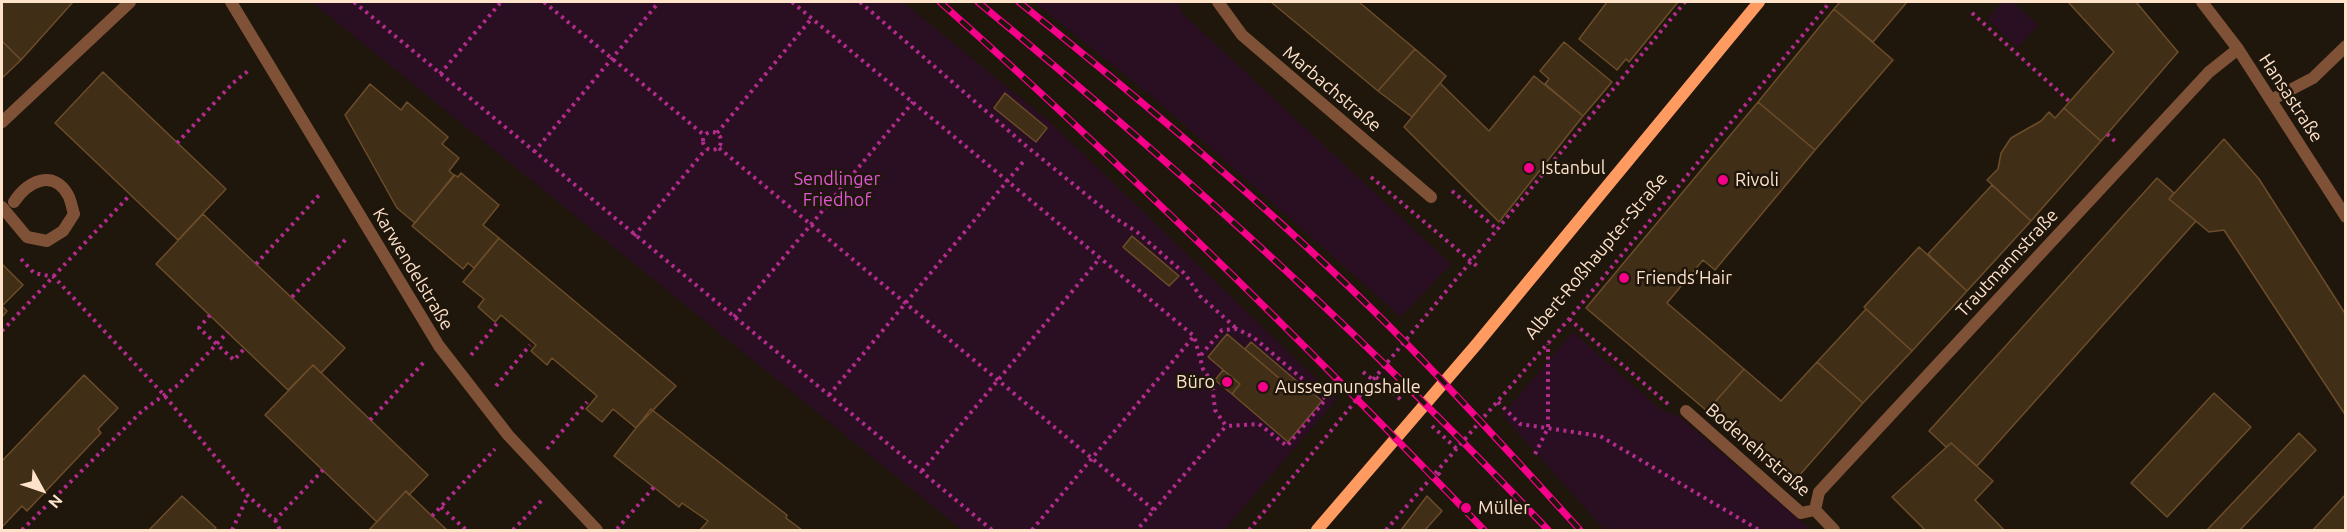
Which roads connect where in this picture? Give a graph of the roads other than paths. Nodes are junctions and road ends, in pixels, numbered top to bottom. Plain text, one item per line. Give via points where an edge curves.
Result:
1 (129, 2) edge
2 (231, 2) edge
3 (1218, 2) edge
4 (1759, 2) edge
5 (2202, 2) edge
6 (2346, 46) edge
7 (2238, 49) junction
8 (2271, 100) junction
9 (2, 122) edge
10 (1431, 197) dead end
11 (14, 202) dead end
12 (2, 207) edge
13 (2346, 217) edge
14 (1686, 411) road end
15 (1815, 510) junction
16 (597, 531) edge
17 (1317, 531) edge
18 (1834, 531) edge

1 - 9 street
2 - 16 street, Karwendelstraße via 439,346 508,435
3 - 10 street, Marbachstraße via 1242,35
4 - 17 main road, Albert-Roßhaupter-Straße
5 - 7 street, Hansastraße
6 - 8 street via 2313,78
7 - 8 street, Hansastraße
7 - 15 street, Trautmannstraße via 2209,72 1818,492
8 - 13 street, Hansastraße
11 - 12 street via 22,190 38,180 53,181 68,194 74,214 63,231 48,241 27,237
14 - 15 street, Bodenehrstraße via 1801,513
15 - 18 street, Bodenehrstraße

